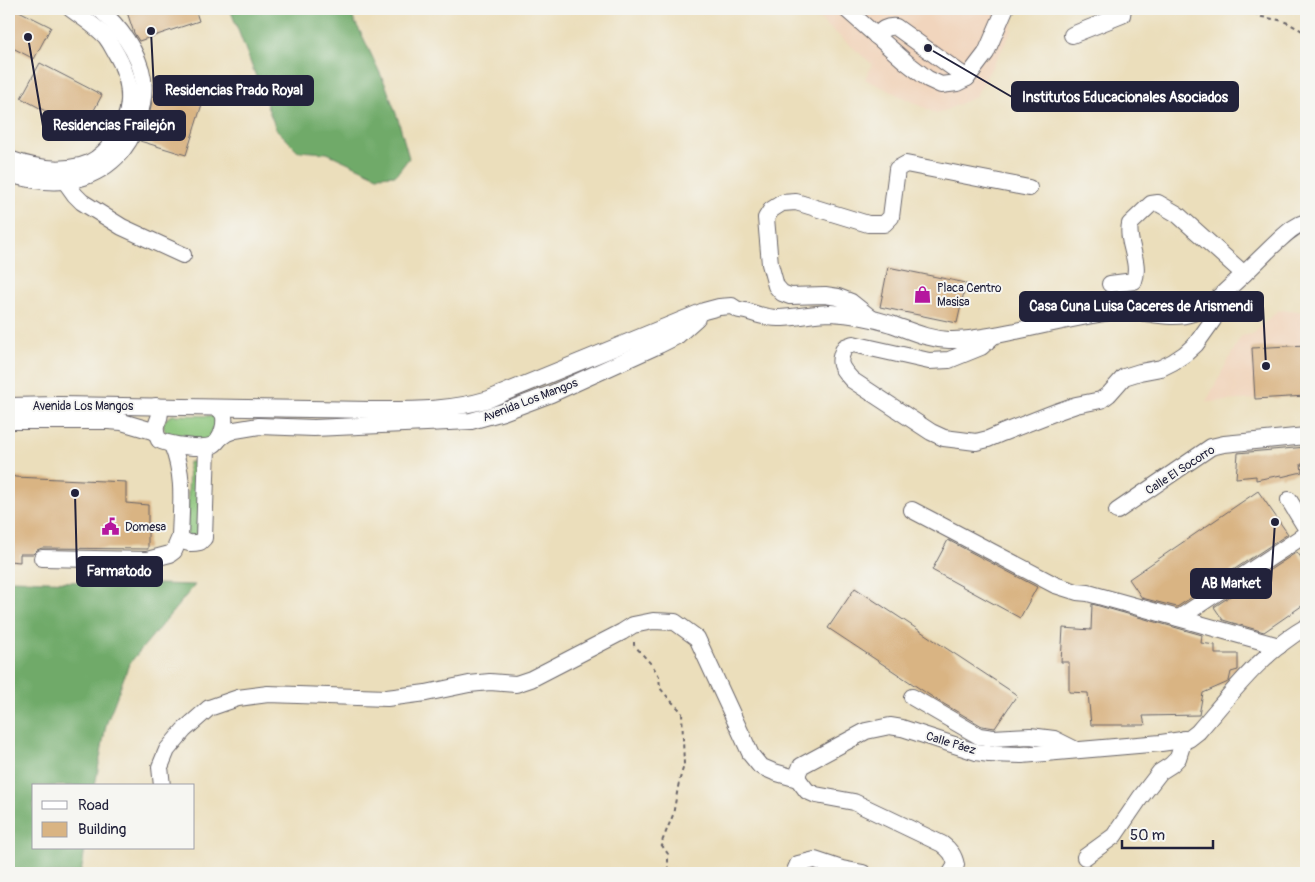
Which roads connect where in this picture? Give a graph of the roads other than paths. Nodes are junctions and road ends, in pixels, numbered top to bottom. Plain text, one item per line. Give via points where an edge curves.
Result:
1 (70, 9) edge
2 (99, 9) edge
3 (846, 9) edge
4 (1005, 9) edge
5 (1123, 9) edge
6 (1072, 35) dead end
7 (876, 36) junction
8 (962, 81) junction
9 (9, 159) edge
10 (9, 174) edge
11 (65, 181) junction
12 (1029, 188) dead end
13 (1306, 222) edge
14 (183, 255) dead end
15 (1244, 274) junction
16 (1110, 284) dead end
17 (1220, 296) junction
18 (704, 311) junction
19 (871, 318) junction
20 (993, 336) junction
21 (9, 406) edge
22 (156, 406) junction
23 (218, 408) junction
24 (9, 421) edge
25 (156, 432) junction
26 (1306, 436) edge
27 (213, 442) junction
28 (172, 446) junction
29 (1289, 500) dead end
30 (912, 510) dead end
31 (1117, 511) dead end
32 (1306, 528) edge
33 (1306, 534) edge
34 (180, 537) junction
35 (42, 558) dead end
36 (1179, 618) junction
37 (1306, 628) edge
38 (1279, 646) junction
39 (912, 697) dead end
40 (1184, 739) junction
41 (1076, 750) junction
42 (798, 779) junction
43 (162, 784) edge
44 (1085, 857) dead end
45 (794, 873) edge
46 (863, 873) edge
47 (952, 873) edge

1 - 9 street via 106,37 125,71 129,96 125,122 107,150 80,166 41,168
2 - 11 street via 127,39 143,79 143,99 132,135 124,149 94,173
3 - 7 street
4 - 8 street via 986,53
5 - 6 street via 1122,15
7 - 8 street via 928,79 941,85
7 - 8 street via 882,29 896,27
10 - 11 street via 36,180
11 - 14 street via 82,202 122,227
12 - 19 street via 906,164 897,169 891,217 884,224 868,224 796,202 782,203 771,210 766,218 770,264 776,286 782,293 838,297 851,302
13 - 15 street, Avenida Los Mangos via 1290,230
15 - 16 street via 1177,214 1158,202 1130,224 1136,271 1134,280
15 - 17 street, Avenida Los Mangos
17 - 20 street, Avenida Los Mangos via 1194,313 1178,317 1125,310
17 - 20 street via 1213,320 1204,333 1191,349 1173,362 1162,368 1124,377 1101,400 1076,405 976,442 944,438 931,432 852,380 842,370 840,362 845,347 854,344 929,361 949,360 981,346
18 - 19 street, Avenida Los Mangos via 732,306 770,318 832,313
18 - 23 street, Avenida Los Mangos via 468,405 419,410
18 - 27 street, Avenida Los Mangos via 677,336 659,345 551,394 472,421 314,428 259,426 235,430
19 - 20 street, Avenida Los Mangos via 934,338 950,340
21 - 22 street, Avenida Los Mangos
22 - 23 street, Avenida Los Mangos
22 - 25 street via 160,413
23 - 27 street via 225,418 223,428
24 - 25 street, Avenida Los Mangos via 122,422
25 - 28 street, Avenida Los Mangos via 159,440
26 - 31 street, Calle El Socorro via 1211,447
27 - 28 street, Avenida Los Mangos
27 - 34 street via 204,538 193,544
28 - 34 street via 182,484
29 - 32 street
30 - 36 street via 1055,586
33 - 36 street
34 - 35 street via 170,554 147,560
36 - 38 street
37 - 38 street, Calle Páez
38 - 40 street, Calle Páez via 1249,673 1198,732
39 - 41 street via 979,736 1054,739
40 - 41 street, Calle Páez
40 - 44 street via 1178,758 1160,772 1114,836
41 - 42 street, Calle Páez via 990,754 890,726 866,731 801,766
42 - 43 street via 760,766 751,755 697,638 675,622 652,621 633,625 531,680 516,684 469,684 386,698 268,694 238,698 208,708 184,730 167,750 160,768
42 - 47 street via 807,791 854,802 942,844 954,857 956,865
45 - 46 street via 798,864 815,860

